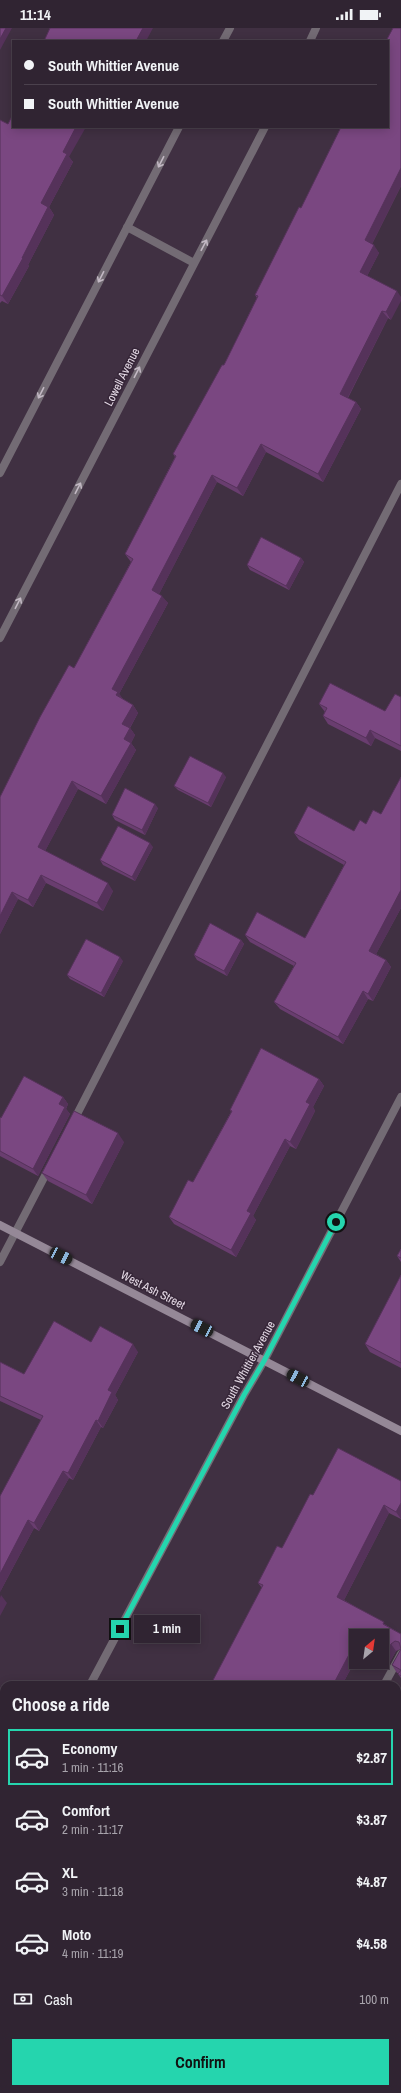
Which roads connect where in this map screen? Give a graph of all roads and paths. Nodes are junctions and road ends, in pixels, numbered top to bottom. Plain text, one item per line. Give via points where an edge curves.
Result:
1 (230, 28) edge
2 (316, 28) edge
3 (224, 40) edge
4 (310, 40) edge
5 (178, 128) edge
6 (264, 128) edge
7 (127, 227) junction
8 (194, 263) junction
9 (0, 473) edge
10 (401, 484) edge
11 (0, 638) edge
12 (401, 1097) edge
13 (69, 1128) edge
14 (55, 1157) edge
15 (0, 1225) edge
16 (16, 1233) junction
17 (0, 1262) edge
18 (264, 1361) junction
19 (401, 1431) edge
20 (401, 1654) edge
21 (92, 1681) edge
22 (386, 1681) edge

1 - 3 street
2 - 4 street
5 -> 7 street
8 -> 6 street, Lowell Avenue
7 - 8 street
7 -> 9 street
11 -> 8 street, Lowell Avenue
10 - 13 street
12 - 18 street, South Whittier Avenue
14 - 16 street
15 - 16 street, West Ash Street
16 - 17 street
16 - 18 street, West Ash Street
18 - 19 street, West Ash Street
18 - 21 street, South Whittier Avenue
20 - 22 street

